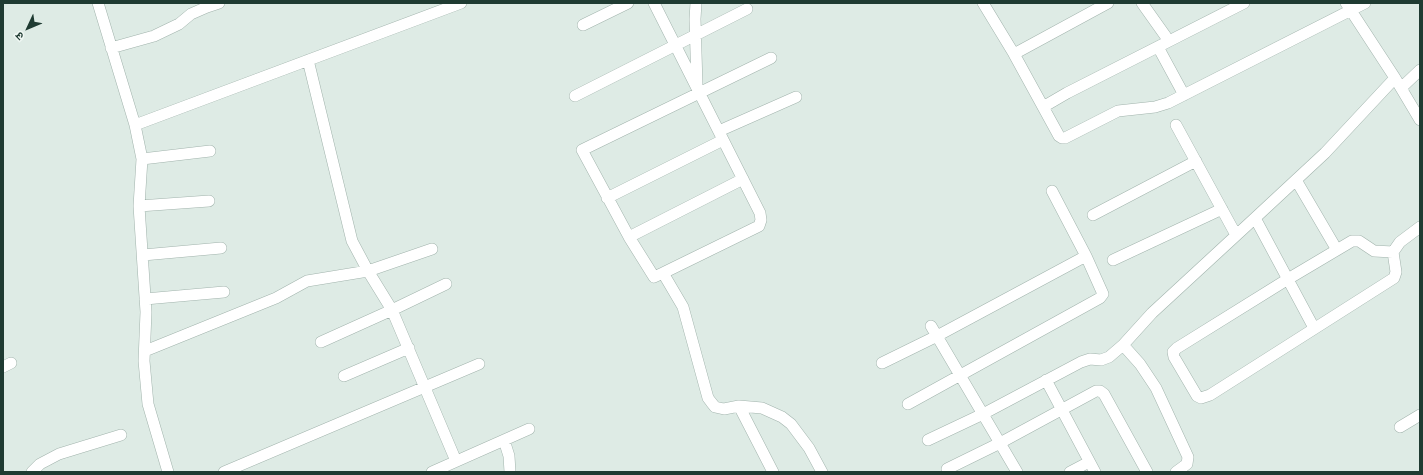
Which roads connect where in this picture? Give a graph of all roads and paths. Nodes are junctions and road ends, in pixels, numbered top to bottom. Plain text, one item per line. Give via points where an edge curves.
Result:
1 (98, 3) edge
2 (219, 3) edge
3 (460, 3) edge
4 (628, 3) edge
5 (654, 3) edge
6 (696, 3) edge
7 (983, 3) edge
8 (1108, 3) edge
9 (1142, 3) edge
10 (1244, 3) edge
11 (1365, 3) edge
12 (1349, 6) edge
13 (1091, 7) edge
14 (747, 9) dead end
15 (583, 25) dead end
16 (696, 35) junction
17 (1169, 41) junction
18 (675, 46) junction
19 (1158, 47) junction
20 (111, 48) junction
21 (1014, 54) junction
22 (771, 58) dead end
23 (308, 60) junction
24 (1420, 70) edge
25 (1395, 78) junction
26 (1401, 88) junction
27 (698, 91) junction
28 (1184, 95) junction
29 (575, 96) dead end
30 (796, 97) dead end
31 (1043, 108) junction
32 (1420, 120) edge
33 (135, 125) junction
34 (1176, 125) dead end
35 (721, 135) junction
36 (210, 151) dead end
37 (142, 159) junction
38 (1196, 161) junction
39 (743, 179) junction
40 (1296, 180) junction
41 (1052, 191) dead end
42 (607, 198) junction
43 (208, 201) dead end
44 (139, 206) junction
45 (1222, 209) junction
46 (1093, 215) dead end
47 (1255, 218) junction
48 (1420, 227) edge
49 (1236, 235) junction
50 (629, 236) junction
51 (221, 248) dead end
52 (432, 249) dead end
53 (1337, 250) junction
54 (1393, 252) junction
55 (143, 255) junction
56 (1086, 256) junction
57 (1113, 260) dead end
58 (368, 271) junction
59 (663, 273) junction
60 (1288, 279) junction
61 (446, 284) dead end
62 (224, 292) dead end
63 (145, 299) junction
64 (392, 310) junction
65 (1314, 328) junction
66 (934, 331) junction
67 (321, 342) dead end
68 (1123, 345) junction
69 (409, 348) junction
70 (145, 351) junction
71 (882, 363) dead end
72 (479, 364) dead end
73 (344, 376) dead end
74 (961, 376) junction
75 (1046, 380) junction
76 (426, 388) junction
77 (908, 404) dead end
78 (739, 406) junction
79 (1062, 409) junction
80 (983, 414) junction
81 (1420, 415) edge
82 (1400, 427) dead end
83 (529, 429) dead end
84 (121, 435) dead end
85 (504, 440) junction
86 (928, 440) dead end
87 (1000, 443) junction
88 (456, 462) junction
89 (1090, 462) junction
90 (947, 469) dead end
91 (32, 472) edge
92 (168, 472) edge
93 (224, 472) edge
94 (432, 472) edge
95 (510, 472) edge
96 (773, 472) edge
97 (822, 472) edge
98 (1017, 472) edge
99 (1070, 472) edge
100 (1095, 472) edge
101 (1147, 472) edge
102 (1176, 472) edge

1 - 20 street
2 - 20 street via 154,36
3 - 23 street
4 - 15 street
5 - 18 street
6 - 16 street
7 - 21 street
8 - 13 street
9 - 17 street
10 - 17 street
11 - 12 street
12 - 25 street
12 - 28 street
13 - 21 street
14 - 16 street
16 - 18 street
16 - 27 street
17 - 19 street
18 - 27 street
18 - 29 street
19 - 28 street
19 - 31 street via 1067,93
20 - 33 street
21 - 31 street
22 - 27 street
23 - 33 street
23 - 58 street via 352,241
24 - 26 street
25 - 26 street
25 - 40 street
26 - 32 street
27 - 35 street
27 - 42 street via 582,150
28 - 31 street via 1155,107 1118,111 1062,138
30 - 35 street
33 - 37 street
34 - 38 street
35 - 39 street
35 - 42 street
36 - 37 street
37 - 44 street
38 - 45 street
38 - 46 street
39 - 50 street
39 - 59 street via 760,213 761,220 758,226
40 - 47 street
40 - 53 street
41 - 56 street
42 - 50 street
43 - 44 street
44 - 55 street
45 - 49 street
45 - 57 street
47 - 49 street
47 - 60 street
48 - 54 street via 1400,242
49 - 68 street via 1152,313
50 - 59 street via 654,277
51 - 55 street
52 - 58 street
53 - 54 street via 1355,240 1374,251
53 - 60 street
54 - 65 street via 1396,272 1394,278
55 - 63 street
56 - 66 street
56 - 74 street via 1102,291 1100,298
58 - 64 street
58 - 70 street via 307,281 276,298
59 - 78 street via 683,307 710,402 715,407 724,409
60 - 65 street
60 - 65 street via 1177,348 1173,352 1174,356 1197,396 1201,398 1210,395
61 - 64 street
62 - 63 street
63 - 70 street
64 - 67 street
64 - 69 street
66 - 71 street
66 - 74 street
68 - 75 street via 1105,359 1081,362
68 - 102 street via 1156,388 1188,458 1187,464
69 - 73 street
69 - 76 street
70 - 92 street via 148,404
72 - 76 street
74 - 77 street
74 - 80 street
75 - 79 street
75 - 80 street
76 - 88 street
76 - 93 street
78 - 96 street
78 - 97 street via 762,408 791,424 806,443
79 - 87 street
79 - 89 street
79 - 101 street via 1096,391 1102,392
80 - 86 street
80 - 87 street
81 - 82 street
83 - 85 street
84 - 91 street via 59,454 40,464
85 - 88 street
85 - 95 street
87 - 90 street
87 - 98 street
88 - 94 street
89 - 99 street
89 - 100 street

